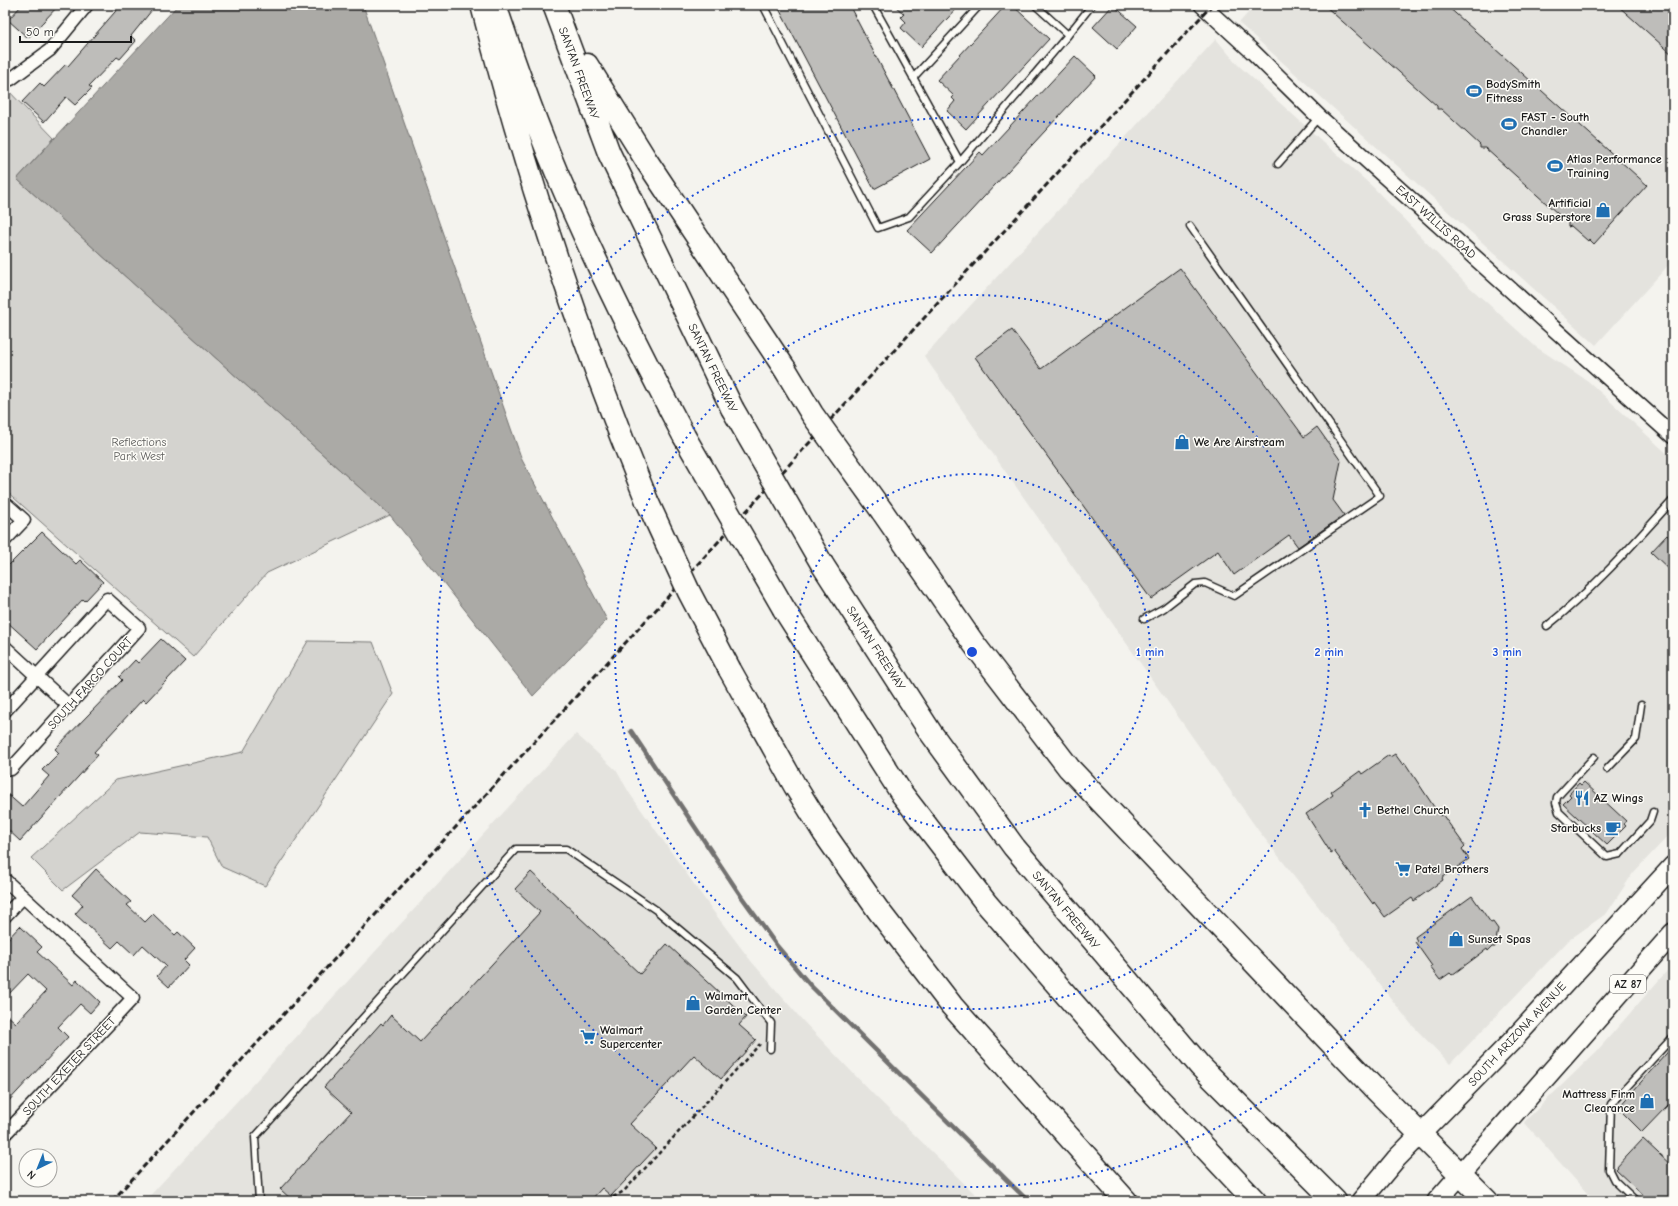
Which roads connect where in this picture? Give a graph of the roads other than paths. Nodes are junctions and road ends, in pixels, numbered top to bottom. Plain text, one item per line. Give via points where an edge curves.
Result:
1 (87, 5) edge
2 (482, 5) edge
3 (494, 5) edge
4 (555, 5) edge
5 (763, 5) edge
6 (873, 5) edge
7 (980, 5) edge
8 (1036, 5) edge
9 (1092, 5) edge
10 (1202, 5) edge
11 (1068, 35) junction
12 (913, 78) junction
13 (5, 80) edge
14 (1319, 117) junction
15 (960, 162) junction
16 (1278, 164) dead end
17 (1190, 226) dead end
18 (1673, 436) edge
19 (1673, 500) edge
20 (5, 503) edge
21 (5, 540) edge
22 (1144, 619) dead end
23 (1547, 626) dead end
24 (5, 647) edge
25 (37, 676) junction
26 (1641, 705) dead end
27 (69, 706) junction
28 (5, 711) edge
29 (1594, 757) dead end
30 (5, 764) edge
31 (1607, 769) dead end
32 (1653, 812) dead end
33 (1673, 866) edge
34 (5, 880) edge
35 (23, 897) junction
36 (5, 916) edge
37 (1673, 933) edge
38 (1673, 1037) edge
39 (770, 1049) road end
40 (5, 1134) edge
41 (1421, 1135) junction
42 (1460, 1174) junction
43 (260, 1201) edge
44 (1126, 1201) edge
45 (1255, 1201) edge
46 (1335, 1201) edge
47 (1361, 1201) edge
48 (1437, 1201) edge
49 (1487, 1201) edge
50 (1636, 1201) edge

1 - 13 street via 50,50 11,79
2 - 44 highway, bridge via 540,205 617,427 647,501 689,592 730,670 795,786 878,910 952,1006
3 - 45 highway, bridge via 559,177 642,357 684,436 784,609 902,794 986,903 1128,1066
4 - 41 highway, bridge via 594,77 646,160 785,369 812,414 974,644 1069,768 1367,1082
4 - 46 highway, SANTAN FREEWAY, bridge via 609,153 732,408 822,564 932,733 1014,847 1200,1066
5 - 15 lane via 878,228 909,217
6 - 12 lane
7 - 12 lane
8 - 11 lane
9 - 11 lane
10 - 14 street, EAST WILLIS ROAD
11 - 15 lane
12 - 15 lane
14 - 16 lane
14 - 18 street, EAST WILLIS ROAD
17 - 22 lane via 1380,496 1234,596 1205,583 1195,584 1164,608
19 - 23 lane via 1598,581
20 - 21 street via 24,520
24 - 25 street
25 - 27 street
25 - 27 street, SOUTH FARGO COURT via 107,599 139,628
25 - 28 street, SOUTH FARGO COURT
26 - 31 lane via 1636,739
27 - 30 street, SOUTH FARGO COURT via 12,769
29 - 32 lane via 1558,796 1556,804 1559,812 1607,856 1620,854 1650,821
33 - 41 main road, SOUTH ARIZONA AVENUE via 1511,1042
34 - 35 street
35 - 36 street
35 - 40 street, SOUTH EXETER STREET via 133,998
37 - 42 main road, AZ 87
38 - 50 lane via 1611,1104 1609,1170 1614,1180
39 - 43 lane via 771,1023 737,978 656,910 566,849 516,849 255,1137
41 - 42 highway
41 - 47 main road, SOUTH ARIZONA AVENUE via 1396,1159
42 - 48 main road, AZ 87
42 - 49 highway

